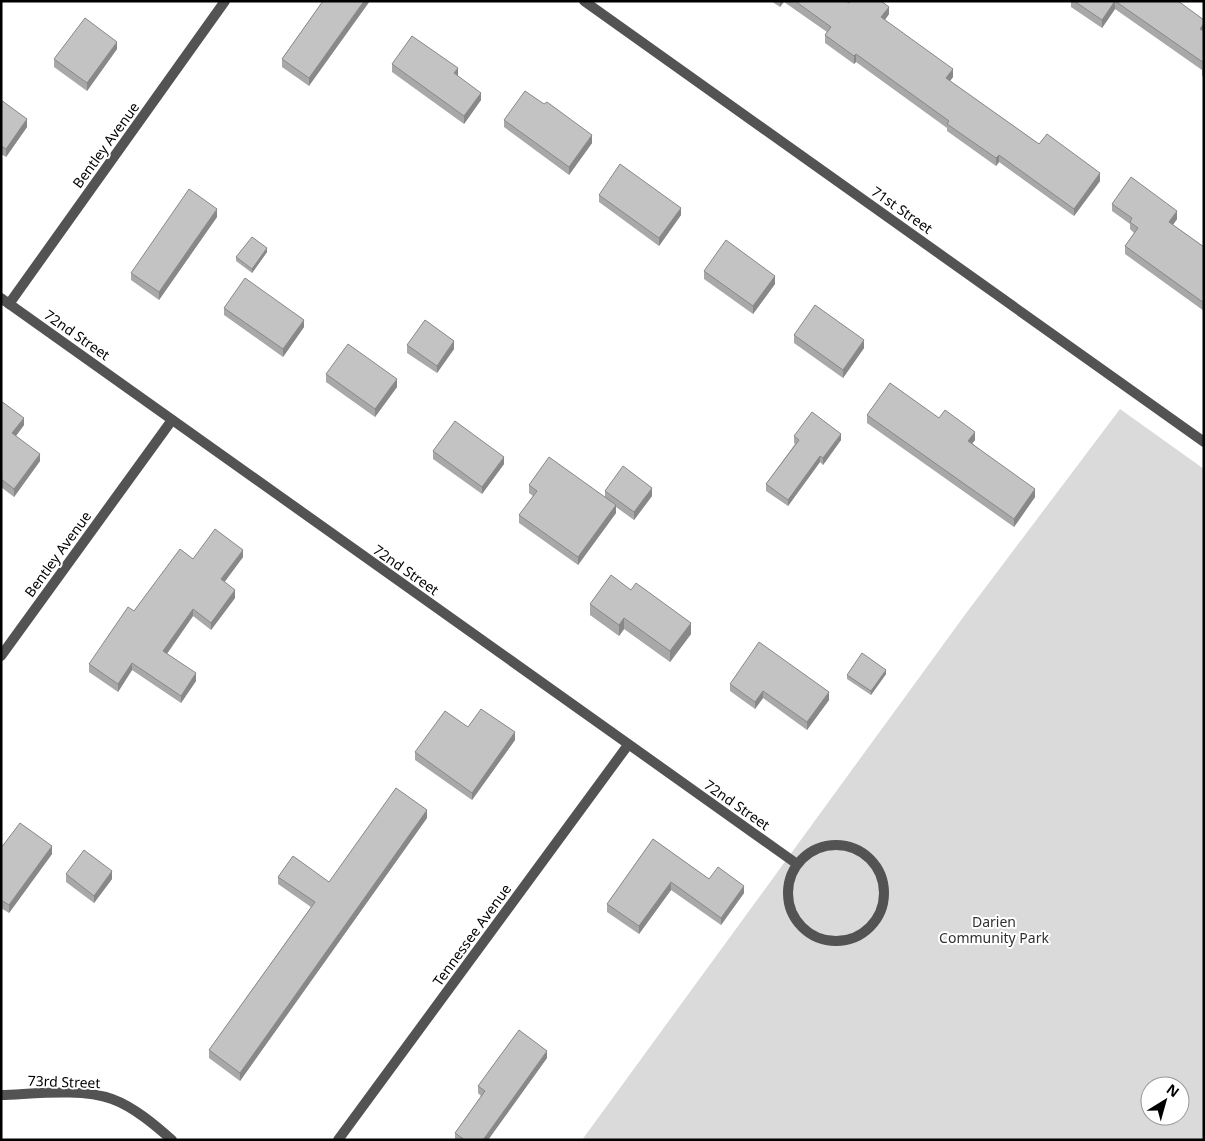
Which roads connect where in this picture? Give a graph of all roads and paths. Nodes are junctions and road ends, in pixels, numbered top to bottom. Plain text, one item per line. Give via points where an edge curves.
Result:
1 (226, 1) edge
2 (584, 1) edge
3 (5, 301) edge
4 (172, 420) junction
5 (1204, 442) edge
6 (1, 656) edge
7 (628, 745) junction
8 (797, 864) junction
9 (1, 1095) edge
10 (172, 1140) edge
11 (338, 1140) edge

1 - 3 street, Bentley Avenue
2 - 5 street, 71st Street
3 - 4 street, 72nd Street
4 - 6 street, Bentley Avenue
4 - 7 street, 72nd Street
7 - 8 street, 72nd Street
7 - 11 street, Tennessee Avenue
8 - 8 street via 822,846 836,844 865,854 882,879 884,894 874,922 862,934 847,940 830,941 814,936 800,926 791,912 787,895 789,879
9 - 10 street, 73rd Street via 57,1093 111,1099 129,1108

